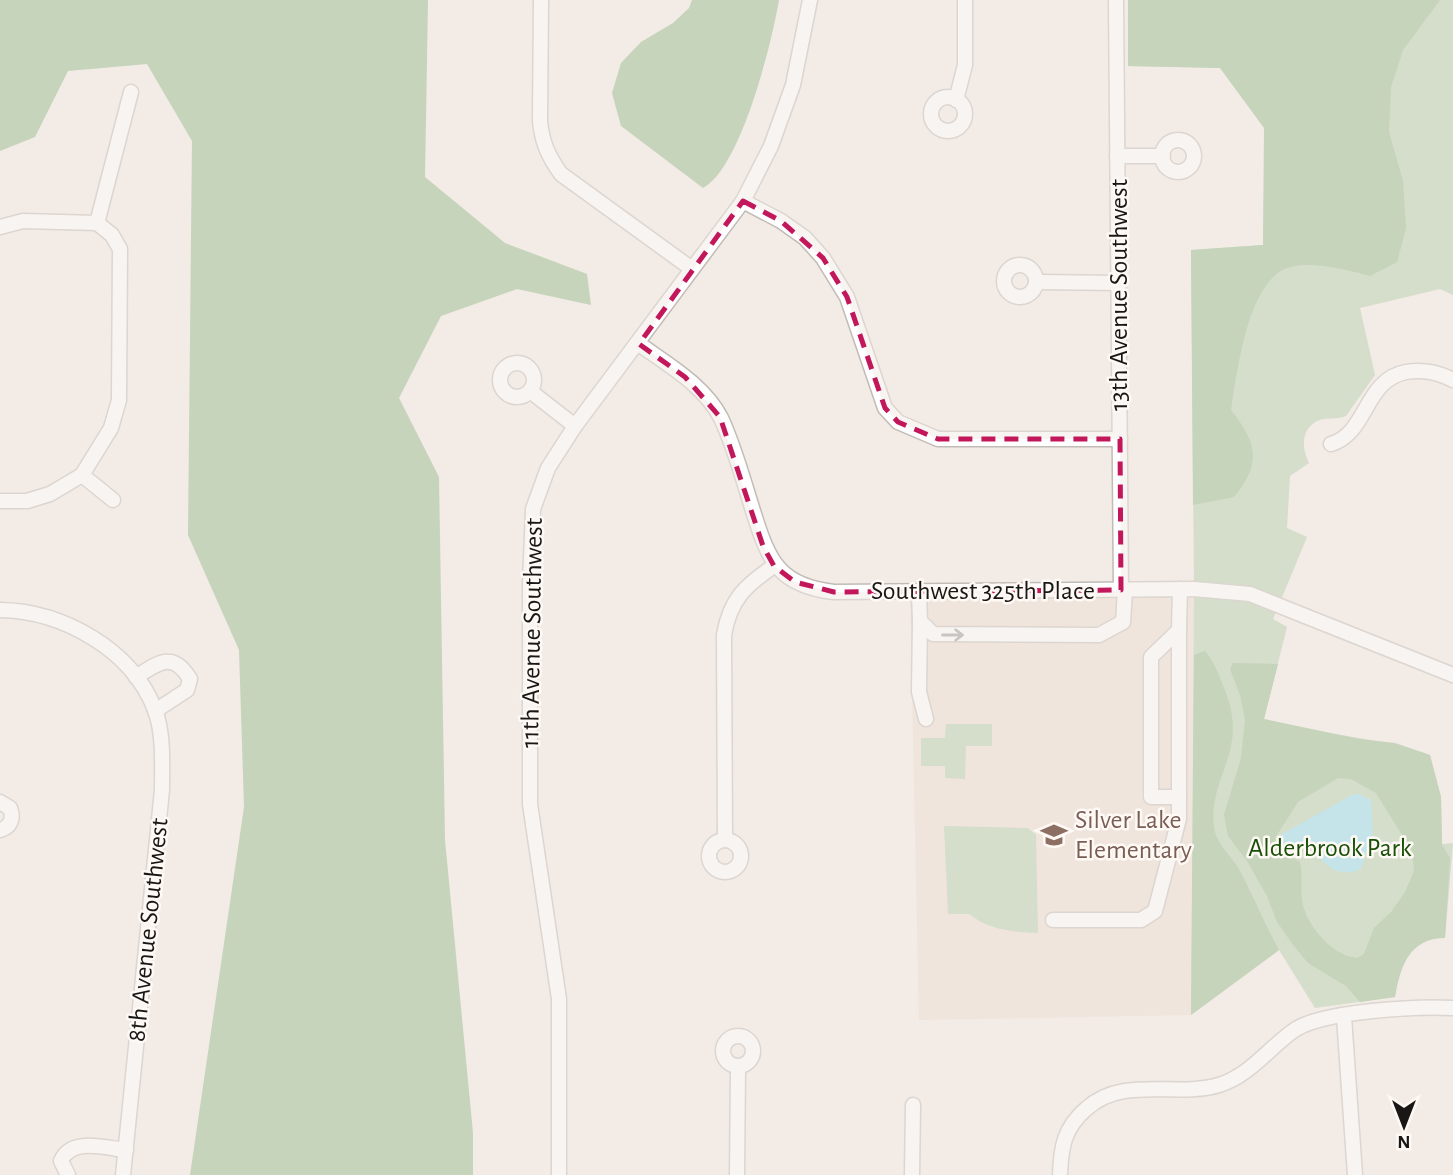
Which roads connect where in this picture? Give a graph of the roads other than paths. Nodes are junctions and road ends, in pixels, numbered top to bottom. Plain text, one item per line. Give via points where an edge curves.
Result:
1 (541, 0) edge
2 (810, 0) edge
3 (965, 0) edge
4 (1116, 0) edge
5 (131, 92) dead end
6 (956, 100) dead end
7 (1117, 156) junction
8 (1163, 156) dead end
9 (743, 201) junction
10 (97, 223) junction
11 (0, 227) edge
12 (692, 269) junction
13 (1036, 282) dead end
14 (1120, 283) junction
15 (639, 344) junction
16 (1453, 380) edge
17 (530, 391) dead end
18 (575, 426) junction
19 (1120, 439) junction
20 (1331, 444) dead end
21 (82, 475) junction
22 (113, 500) dead end
23 (0, 501) edge
24 (774, 566) junction
25 (1180, 589) junction
26 (1123, 590) junction
27 (919, 592) junction
28 (0, 610) edge
29 (920, 621) junction
30 (1179, 630) junction
31 (1453, 675) edge
32 (136, 677) junction
33 (155, 711) junction
34 (926, 719) dead end
35 (1179, 797) junction
36 (0, 802) edge
37 (0, 830) edge
38 (724, 840) dead end
39 (1053, 920) dead end
40 (1453, 1008) edge
41 (1344, 1017) junction
42 (738, 1067) dead end
43 (913, 1105) dead end
44 (126, 1150) junction
45 (68, 1175) edge
46 (123, 1175) edge
47 (559, 1175) edge
48 (737, 1175) edge
49 (912, 1175) edge
50 (1060, 1175) edge
51 (1355, 1175) edge

1 - 12 street via 542,140 561,174
2 - 9 street, 11th Avenue Southwest via 793,85 771,146
3 - 6 street via 965,65
4 - 7 street, 13th Avenue Southwest
5 - 10 street
7 - 8 street
7 - 14 street, 13th Avenue Southwest
9 - 12 street, 11th Avenue Southwest
9 - 19 street via 781,220 823,258 847,297 885,408 898,422 938,439
10 - 11 street via 23,221
10 - 21 street via 120,249 119,400 111,428
12 - 15 street, 11th Avenue Southwest
13 - 14 street
14 - 19 street, 13th Avenue Southwest
15 - 18 street, 11th Avenue Southwest
15 - 24 street via 685,377 720,416 763,546
16 - 20 street via 1421,370 1391,377 1377,387 1352,430
17 - 18 street
18 - 47 street, 11th Avenue Southwest via 548,468 530,526 530,804 559,999
19 - 26 street, 13th Avenue Southwest
21 - 22 street
21 - 23 street via 27,501
24 - 27 street, Southwest 325th Place via 812,589
24 - 38 street via 744,586 727,616
25 - 26 street, Southwest 325th Place
25 - 30 street
25 - 31 street, Southwest 325th Place via 1250,594
26 - 27 street, Southwest 325th Place
29 -> 26 street, 13th Avenue Southwest via 939,635 1099,635 1123,622
27 - 29 street
28 - 32 street, 8th Avenue Southwest via 45,616 86,632
29 - 34 street via 919,692
30 - 35 street
30 - 35 street via 1151,657 1151,797
32 - 33 street, 8th Avenue Southwest
32 - 33 street via 171,661 182,666 190,679 187,690
33 - 44 street, 8th Avenue Southwest via 162,790
35 - 39 street via 1179,819 1151,915 1140,920
36 - 37 street via 10,808 12,817
40 - 41 street
41 - 50 street via 1318,1019 1296,1029 1255,1065 1219,1085 1117,1091 1091,1104 1066,1132
41 - 51 street
42 - 48 street
43 - 49 street
44 - 45 street via 67,1150 61,1161
44 - 46 street, 8th Avenue Southwest

